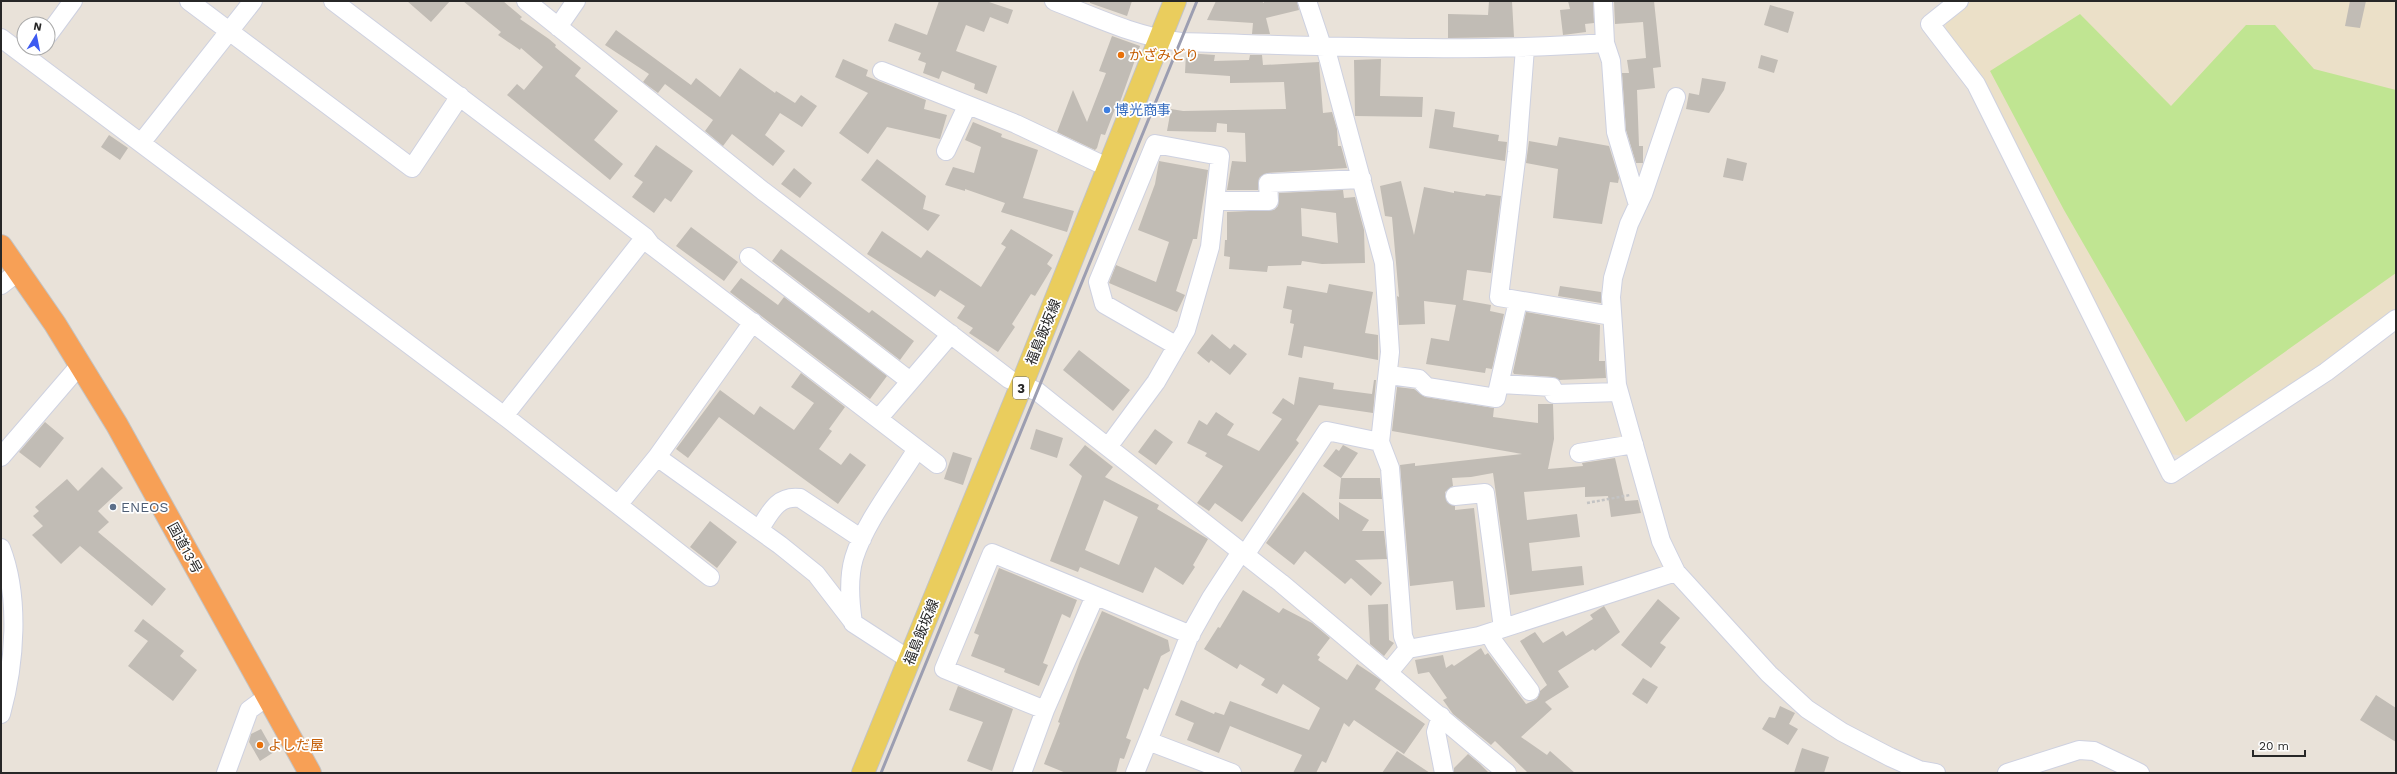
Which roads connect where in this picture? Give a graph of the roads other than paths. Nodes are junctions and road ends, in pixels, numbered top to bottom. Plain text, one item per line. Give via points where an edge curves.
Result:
1 (73, 1) edge
2 (189, 1) edge
3 (253, 1) edge
4 (333, 1) edge
5 (526, 1) edge
6 (576, 1) edge
7 (1054, 1) edge
8 (1175, 1) edge
9 (1307, 1) edge
10 (1603, 1) edge
11 (1959, 1) edge
12 (56, 24) edge
13 (558, 26) junction
14 (228, 31) junction
15 (1, 38) edge
16 (1160, 40) junction
17 (1606, 43) junction
18 (16, 45) edge
19 (1323, 46) junction
20 (1525, 48) junction
21 (36, 56) edge
22 (882, 71) dead end
23 (460, 96) junction
24 (1676, 97) dead end
25 (967, 106) junction
26 (141, 143) junction
27 (946, 151) dead end
28 (1109, 168) junction
29 (1362, 179) junction
30 (1216, 200) junction
31 (1638, 205) junction
32 (645, 237) junction
33 (1, 246) edge
34 (748, 257) dead end
35 (18, 272) junction
36 (1, 285) edge
37 (1518, 301) junction
38 (1612, 316) junction
39 (2396, 319) edge
40 (753, 322) junction
41 (951, 334) junction
42 (1177, 346) junction
43 (80, 365) junction
44 (1389, 375) junction
45 (910, 381) junction
46 (1022, 384) junction
47 (1501, 384) junction
48 (1619, 392) junction
49 (504, 416) junction
50 (878, 419) junction
51 (1380, 442) junction
52 (1634, 444) junction
53 (1108, 447) junction
54 (917, 449) junction
55 (1579, 452) dead end
56 (1, 457) edge
57 (657, 457) junction
58 (937, 464) dead end
59 (1455, 496) dead end
60 (618, 505) junction
61 (759, 530) junction
62 (862, 539) junction
63 (1, 548) edge
64 (1243, 554) junction
65 (1676, 572) junction
66 (710, 576) dead end
67 (1095, 596) junction
68 (853, 623) junction
69 (1496, 630) junction
70 (1191, 635) junction
71 (1408, 649) junction
72 (910, 660) junction
73 (1389, 672) junction
74 (1530, 691) dead end
75 (267, 696) junction
76 (1044, 710) junction
77 (1, 714) edge
78 (1441, 716) junction
79 (1148, 741) junction
80 (1229, 772) edge
81 (226, 773) edge
82 (310, 773) edge
83 (863, 773) edge
84 (1022, 773) edge
85 (1135, 773) edge
86 (1444, 773) edge
87 (1507, 773) edge
88 (1936, 773) edge
89 (2007, 773) edge
90 (2140, 773) edge

1 - 12 street
2 - 14 street
3 - 14 street
4 - 23 street
5 - 13 street
6 - 13 street
7 - 16 street
8 - 16 main road, 福島飯坂線 / 3
9 - 19 street
10 - 17 street
11 - 39 street via 1930,24 1976,84 2171,474 2326,372
13 - 41 street via 763,191
14 - 23 street via 412,168
14 - 26 street
15 - 18 street
16 - 19 street
16 - 28 main road, 福島飯坂線 / 3
17 - 20 street
17 - 31 street via 1611,61 1616,132
19 - 20 street
19 - 29 street
20 - 37 street via 1517,152 1499,297
21 - 26 street
22 - 25 street
23 - 32 street
24 - 31 street
25 - 27 street
25 - 28 street via 1016,124
26 - 49 street
28 - 46 main road, 福島飯坂線 / 3
29 - 30 street via 1268,183 1269,201
29 - 44 street via 1384,263 1390,352
30 - 42 street via 1210,247 1186,330
30 - 42 street via 1220,156 1155,144 1098,282 1104,304
31 - 38 street via 1629,224 1612,278
32 - 40 street
32 - 49 street
33 - 35 highway, 国道13号
34 - 45 street
35 - 36 street
35 - 43 highway, 国道13号
37 - 38 street
37 - 47 street
38 - 48 street
40 - 50 street
40 - 57 street
41 - 45 street
41 - 46 street via 1009,380
42 - 53 street via 1156,382
43 - 56 street
43 - 75 highway, 国道13号 via 117,425
44 - 47 street via 1419,379 1427,387 1489,398 1496,398
44 - 51 street
45 - 50 street
46 - 53 street via 1038,392
46 - 72 main road, 福島飯坂線 / 3
47 - 48 street via 1552,388 1554,394
48 - 52 street
49 - 60 street
50 - 54 street
51 - 64 street via 1327,431
51 - 71 street via 1390,468 1403,636
52 - 55 street
52 - 65 street via 1661,541
53 - 64 street
54 - 58 street
54 - 62 street
57 - 60 street
57 - 61 street
59 - 69 street via 1485,493
60 - 66 street
61 - 62 street via 774,506 790,496 800,498
61 - 68 street via 816,574
62 - 68 street via 853,559 850,599
63 - 77 street via 10,584 13,634 8,689
64 - 70 street via 1211,598
64 - 73 street
65 - 69 street
65 - 88 street via 1769,674 1807,709 1842,732 1890,757 1918,770
67 - 70 street
67 - 76 street
67 - 76 street via 992,553 944,669
68 - 72 street
69 - 71 street
69 - 74 street via 1495,644
70 - 79 street
71 - 73 street
72 - 83 main road, 福島飯坂線 / 3
73 - 78 street
75 - 81 street via 250,710
75 - 82 highway, 国道13号
76 - 84 street
78 - 86 street via 1436,732
78 - 87 street
79 - 80 street
79 - 85 street
89 - 90 street via 2079,750 2094,751

